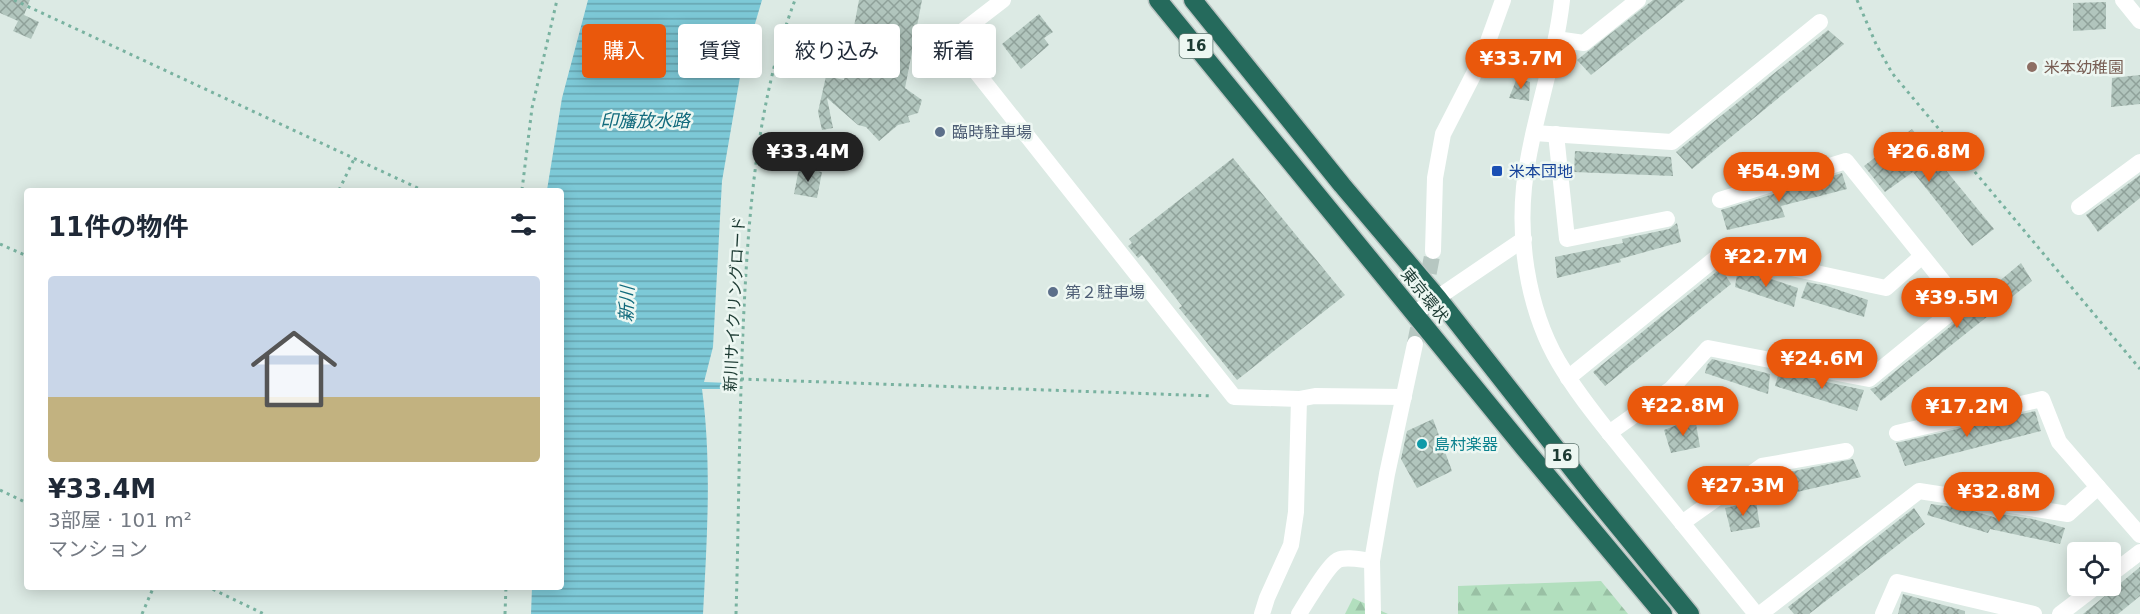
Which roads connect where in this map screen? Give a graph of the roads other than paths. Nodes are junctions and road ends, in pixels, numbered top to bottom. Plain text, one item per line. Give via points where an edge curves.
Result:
1 (1003, 0) edge
2 (1158, 0) edge
3 (1193, 0) edge
4 (1503, 0) edge
5 (1562, 0) edge
6 (1638, 0) edge
7 (2123, 0) edge
8 (2140, 21) edge
9 (1820, 22) dead end
10 (1556, 39) junction
11 (1534, 133) junction
12 (1556, 134) junction
13 (2140, 162) edge
14 (1720, 200) dead end
15 (2079, 207) dead end
16 (1667, 219) dead end
17 (1524, 239) junction
18 (1433, 251) tunnel mouth
19 (1922, 256) junction
20 (1437, 297) junction
21 (1415, 313) junction
22 (1415, 344) tunnel mouth
23 (1568, 378) junction
24 (1404, 397) junction
25 (1299, 399) junction
26 (1610, 433) junction
27 (1897, 433) dead end
28 (1846, 451) dead end
29 (2098, 487) junction
30 (1682, 523) junction
31 (2140, 535) edge
32 (2140, 552) edge
33 (1372, 561) junction
34 (2121, 567) edge
35 (2084, 596) edge
36 (1262, 614) edge
37 (1299, 614) edge
38 (1373, 614) edge
39 (1663, 614) edge
40 (1690, 614) edge
41 (1758, 614) edge
42 (1883, 614) edge
43 (2034, 614) edge
44 (2060, 614) edge

1 - 25 street via 951,40 1234,397
2 - 21 highway, 東京環状 / 16
3 - 20 highway, 東京環状 / 16
4 - 18 street via 1482,58 1443,134 1435,178
5 - 10 street
6 - 10 street via 1584,43
7 - 8 street
9 - 12 street via 1672,142
10 - 11 street
11 - 12 street
11 - 17 street via 1524,188
12 - 16 street via 1567,239
13 - 15 street
14 - 19 street via 1846,161
17 - 20 street
17 - 23 street via 1533,301
19 - 23 street via 1886,288 1722,253
19 - 26 street via 1961,304 1869,379 1708,348 1671,389
20 - 21 street
20 - 40 highway, 東京環状 / 16
21 - 39 highway, 東京環状 / 16
22 - 24 street
23 - 26 street
24 - 25 street
24 - 33 street
25 - 36 street via 1296,512 1291,545
26 - 30 street
27 - 29 street via 2042,399 2059,442
28 - 30 street via 1762,466
29 - 31 street
29 - 41 street via 2068,514 1919,491
30 - 41 street
32 - 34 street
33 - 37 street via 1337,560
33 - 38 street
35 - 44 street
42 - 43 street via 1897,582

